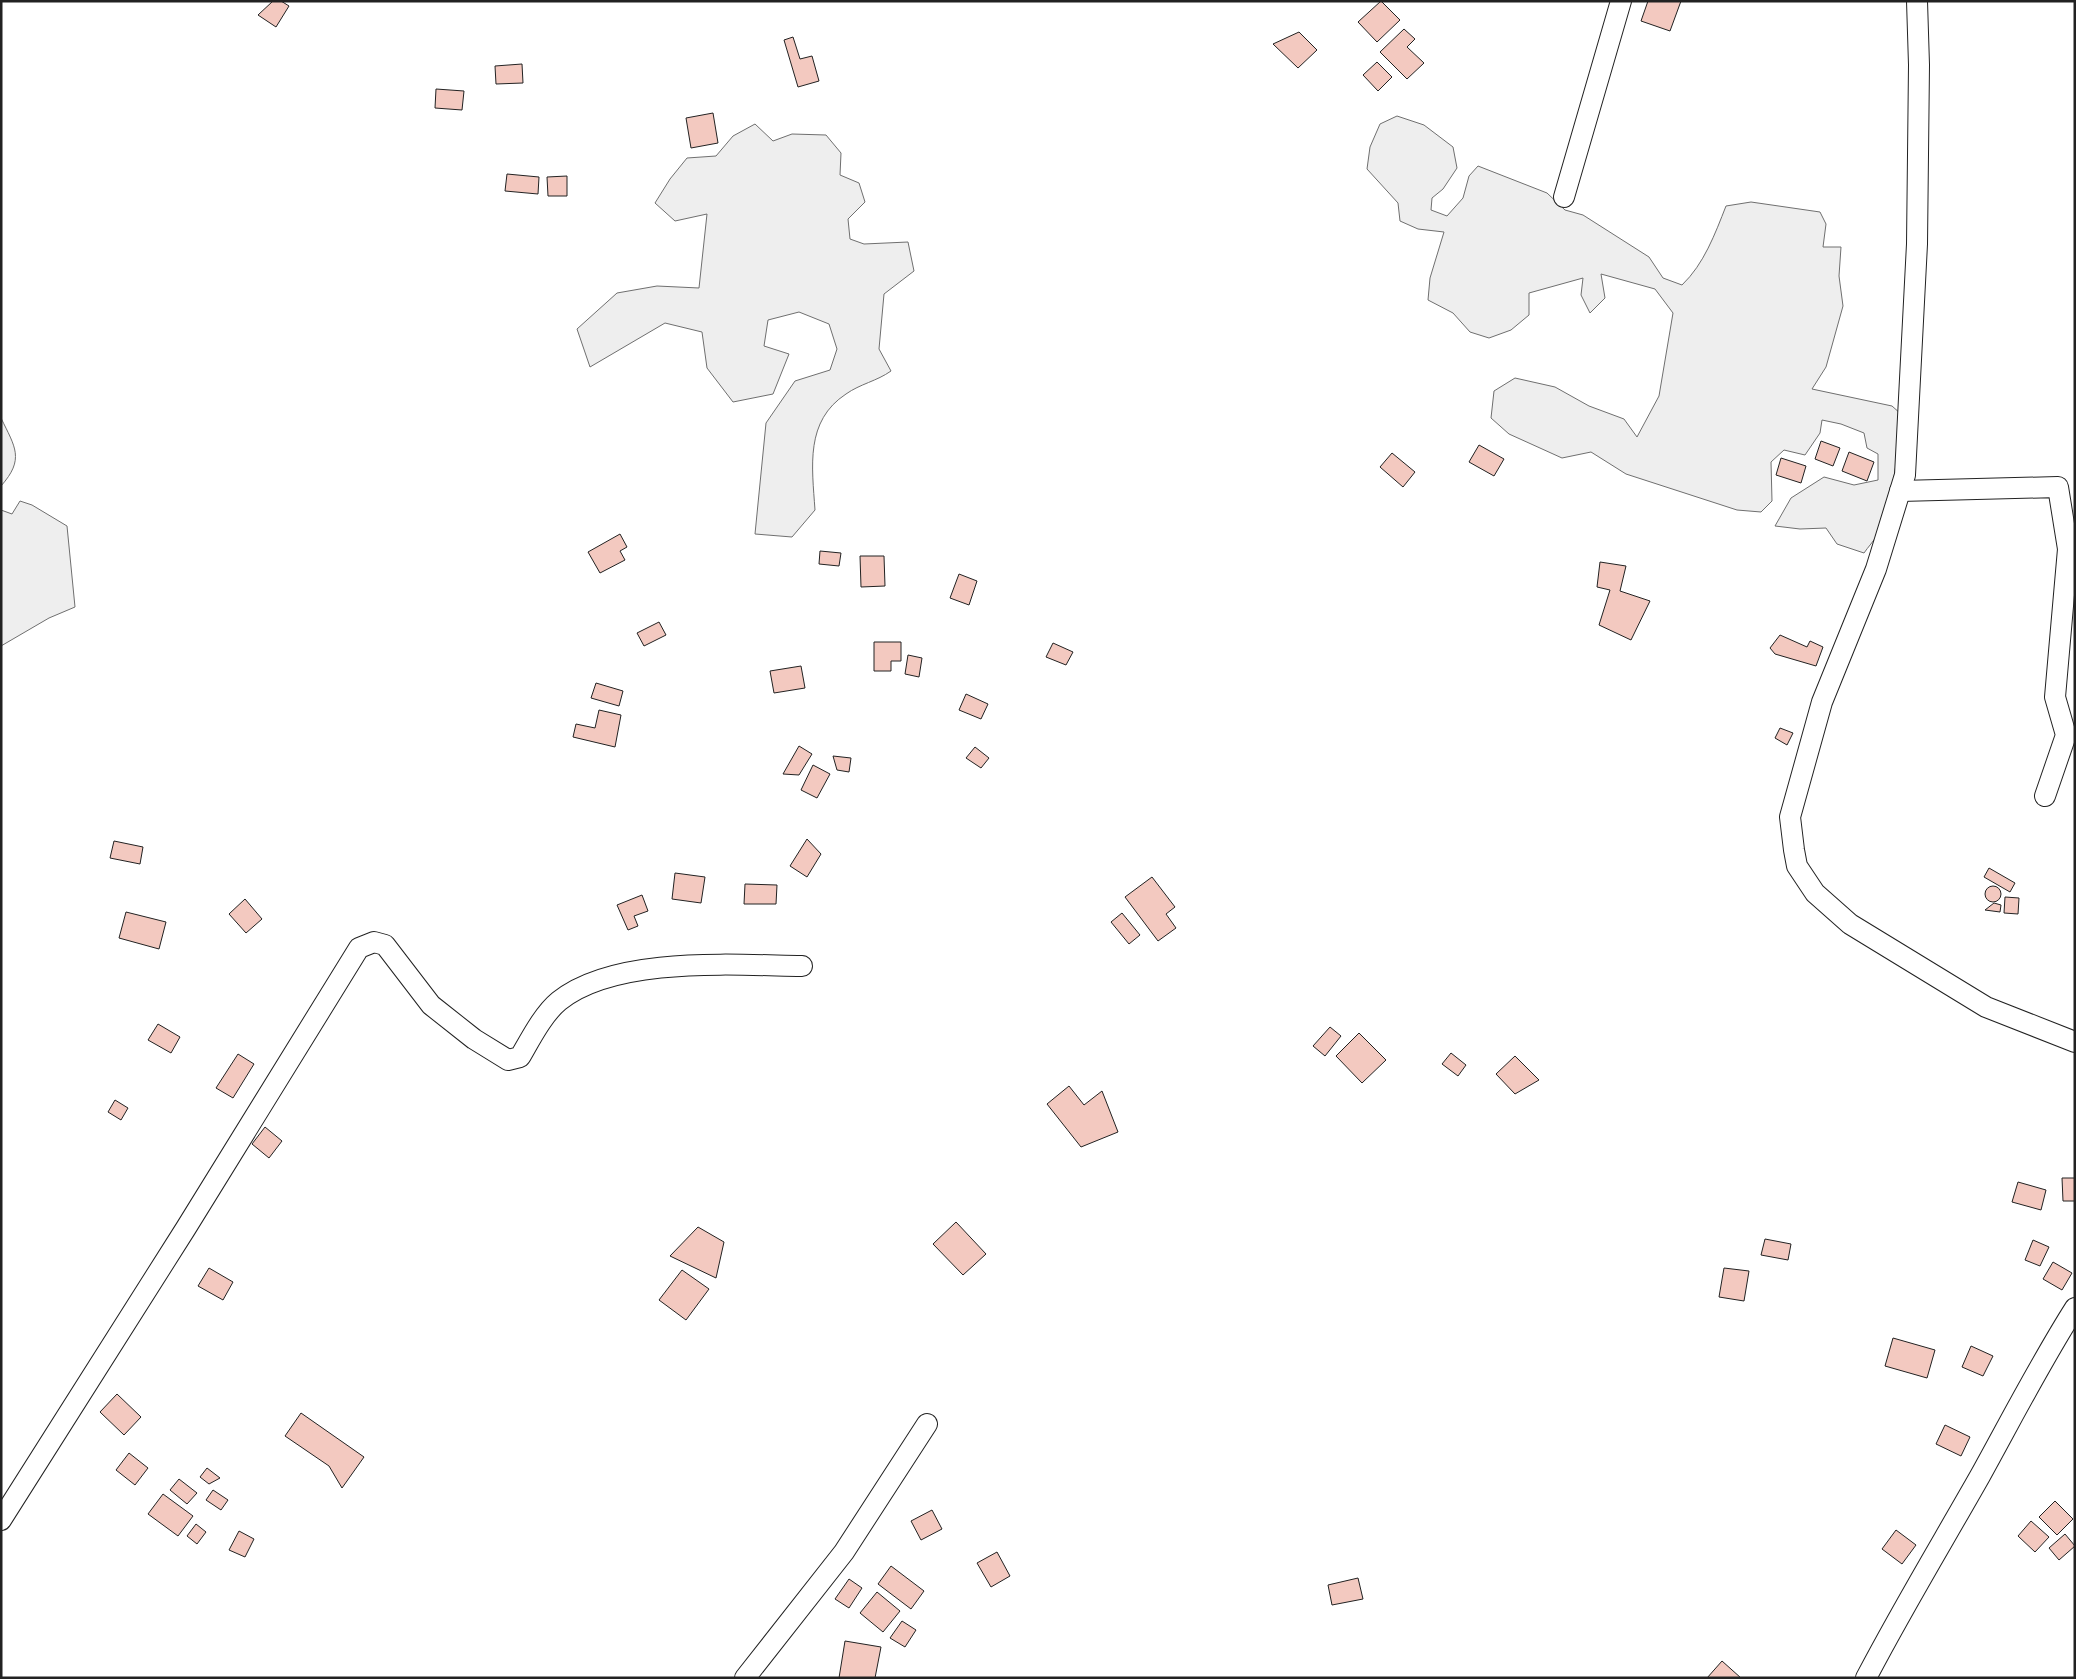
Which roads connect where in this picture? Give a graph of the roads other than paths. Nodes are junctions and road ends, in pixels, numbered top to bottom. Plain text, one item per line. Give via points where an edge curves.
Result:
1 (1621, 1) edge
2 (1917, 1) edge
3 (1564, 197) dead end
4 (1900, 491) junction
5 (2045, 796) dead end
6 (802, 966) dead end
7 (2075, 1042) edge
8 (2075, 1308) edge
9 (927, 1424) dead end
10 (1, 1520) edge
11 (745, 1678) edge
12 (1866, 1678) edge

1 - 3 street
2 - 4 street via 1917,244 1905,475
4 - 5 street via 2058,487 2068,550 2055,697 2066,735
4 - 7 street via 1876,569 1822,702 1790,817 1797,866 1815,893 1850,924 1986,1006
6 - 10 street via 692,964 613,975 585,985 558,1002 534,1032 520,1057 508,1060 492,1052 431,1005 385,946 374,942 359,948
8 - 12 street
9 - 11 street via 844,1552

